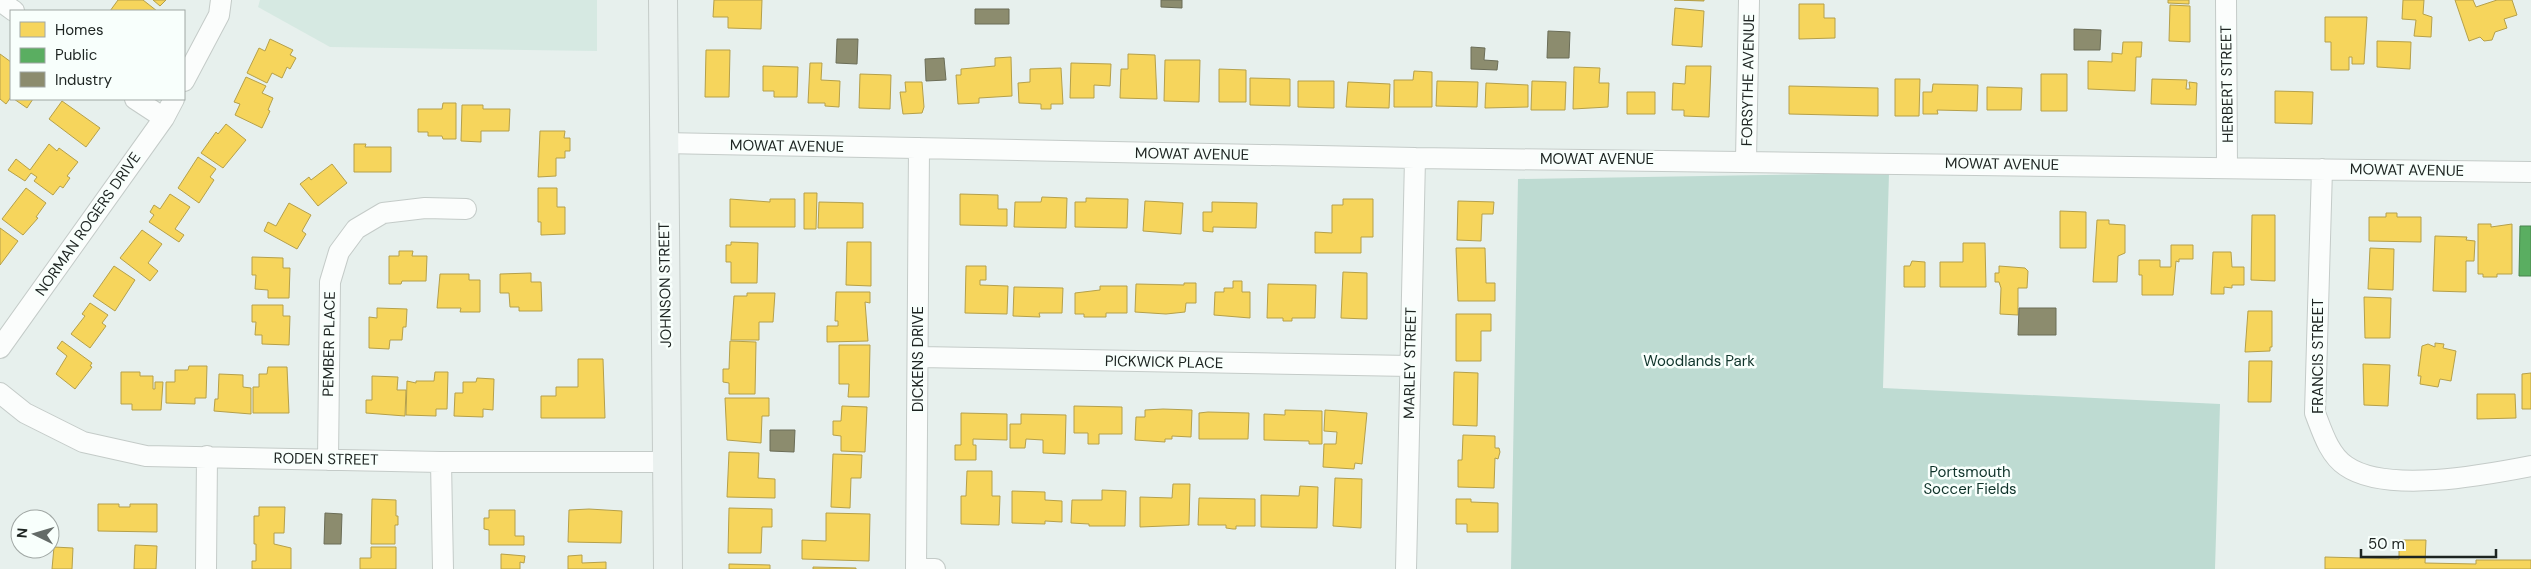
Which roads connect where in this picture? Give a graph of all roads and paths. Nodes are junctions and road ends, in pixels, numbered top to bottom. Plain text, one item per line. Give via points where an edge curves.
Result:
1 (221, 0) edge
2 (663, 0) edge
3 (1749, 0) edge
4 (2226, 0) edge
5 (0, 1) edge
6 (13, 10) edge
7 (185, 79) edge
8 (137, 100) edge
9 (173, 100) edge
10 (164, 118) junction
11 (663, 143) junction
12 (919, 148) junction
13 (1415, 158) junction
14 (1746, 160) junction
15 (2227, 167) junction
16 (2322, 169) junction
17 (2531, 172) edge
18 (466, 209) dead end
19 (0, 348) edge
20 (919, 357) junction
21 (1410, 366) junction
22 (0, 394) edge
23 (207, 456) junction
24 (328, 460) junction
25 (441, 462) junction
26 (667, 462) junction
27 (2531, 466) edge
28 (206, 569) edge
29 (443, 569) edge
30 (668, 569) edge
31 (916, 569) edge
32 (935, 569) edge
33 (1406, 569) edge

1 - 7 street via 219,15
2 - 11 main road, JOHNSON STREET
3 - 14 street, FORSYTHE AVENUE
4 - 15 street, HERBERT STREET
5 - 6 street
8 - 10 street
9 - 10 street, NORMAN ROGERS DRIVE
10 - 19 street, NORMAN ROGERS DRIVE
11 - 12 street, MOWAT AVENUE
11 - 26 main road, JOHNSON STREET
12 - 13 street, MOWAT AVENUE
12 - 20 street, DICKENS DRIVE
13 - 14 street, MOWAT AVENUE
13 - 21 street, MARLEY STREET
14 - 15 street, MOWAT AVENUE
15 - 16 street, MOWAT AVENUE
16 - 17 street, MOWAT AVENUE
16 - 27 street, FRANCIS STREET via 2315,414 2326,442 2345,466 2372,476 2414,480 2466,479
18 - 24 street, PEMBER PLACE via 425,208 383,213 356,229 339,252 330,282
20 - 21 street, PICKWICK PLACE
20 - 31 street, DICKENS DRIVE
21 - 33 street, MARLEY STREET
22 - 23 street, RODEN STREET via 25,413 83,442 146,456
23 - 24 street, RODEN STREET
23 - 28 street
24 - 25 street, RODEN STREET
25 - 26 street, RODEN STREET
25 - 29 street
26 - 30 main road, JOHNSON STREET
31 - 32 street

